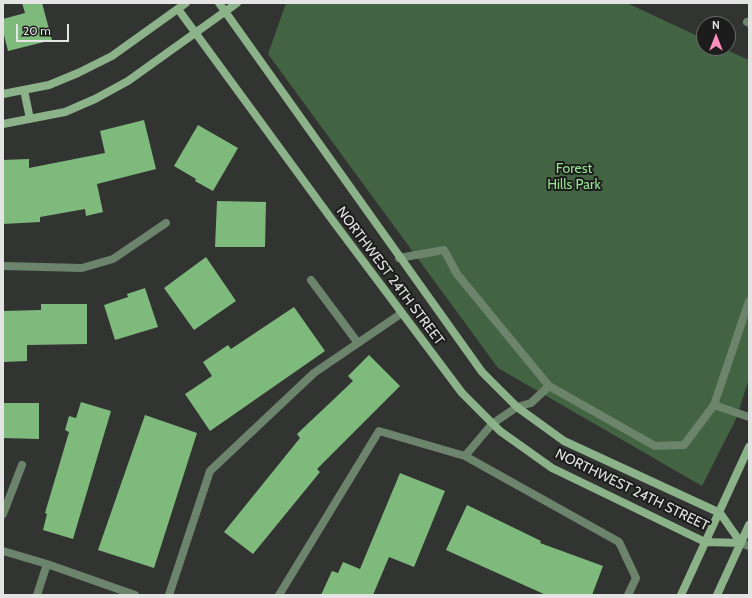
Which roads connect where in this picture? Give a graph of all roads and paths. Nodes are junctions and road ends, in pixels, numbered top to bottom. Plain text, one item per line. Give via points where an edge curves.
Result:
1 (186, 3) edge
2 (219, 3) edge
3 (237, 3) edge
4 (178, 9) junction
5 (225, 12) junction
6 (195, 33) junction
7 (24, 90) junction
8 (3, 94) edge
9 (30, 119) junction
10 (3, 124) edge
11 (166, 223) dead end
12 (399, 258) junction
13 (3, 266) edge
14 (311, 280) dead end
15 (749, 301) edge
16 (402, 313) junction
17 (358, 343) junction
18 (548, 386) junction
19 (714, 405) junction
20 (517, 407) junction
21 (749, 418) edge
22 (492, 424) junction
23 (749, 446) edge
24 (465, 456) junction
25 (22, 466) dead end
26 (720, 513) junction
27 (3, 514) edge
28 (749, 525) edge
29 (705, 542) junction
30 (741, 543) junction
31 (749, 546) edge
32 (3, 551) edge
33 (47, 564) junction
34 (36, 595) edge
35 (135, 595) edge
36 (169, 595) edge
37 (279, 595) edge
38 (628, 595) edge
39 (681, 595) edge
40 (717, 595) edge

1 - 4 street
2 - 5 street, NORTHWEST 24TH STREET
3 - 5 street
4 - 6 street, NORTHWEST 24TH STREET
4 - 7 street via 112,56 49,85
5 - 6 street
5 - 12 street, NORTHWEST 24TH STREET
6 - 9 street via 128,81 95,99 64,112
6 - 16 street, NORTHWEST 24TH STREET
7 - 8 street
7 - 9 street
9 - 10 street
11 - 13 street via 113,259 82,268
12 - 18 street via 444,250 458,274
12 - 20 street, NORTHWEST 24TH STREET via 482,372
14 - 17 street
15 - 19 street
16 - 17 street
16 - 22 street, NORTHWEST 24TH STREET via 462,393
17 - 36 street via 314,373 210,471
18 - 19 street via 655,446 684,445
18 - 20 street via 531,403
19 - 21 street
20 - 22 street
20 - 26 street, NORTHWEST 24TH STREET via 564,441
22 - 24 street
22 - 29 street, NORTHWEST 24TH STREET via 552,468
23 - 26 street
24 - 37 street via 379,431
24 - 38 street via 619,542 636,578
25 - 27 street
26 - 29 street
26 - 30 street, NORTHWEST 24TH STREET
28 - 30 street
29 - 30 street, NORTHWEST 24TH STREET
29 - 39 street
30 - 31 street
30 - 40 street
32 - 33 street
33 - 34 street
33 - 35 street

